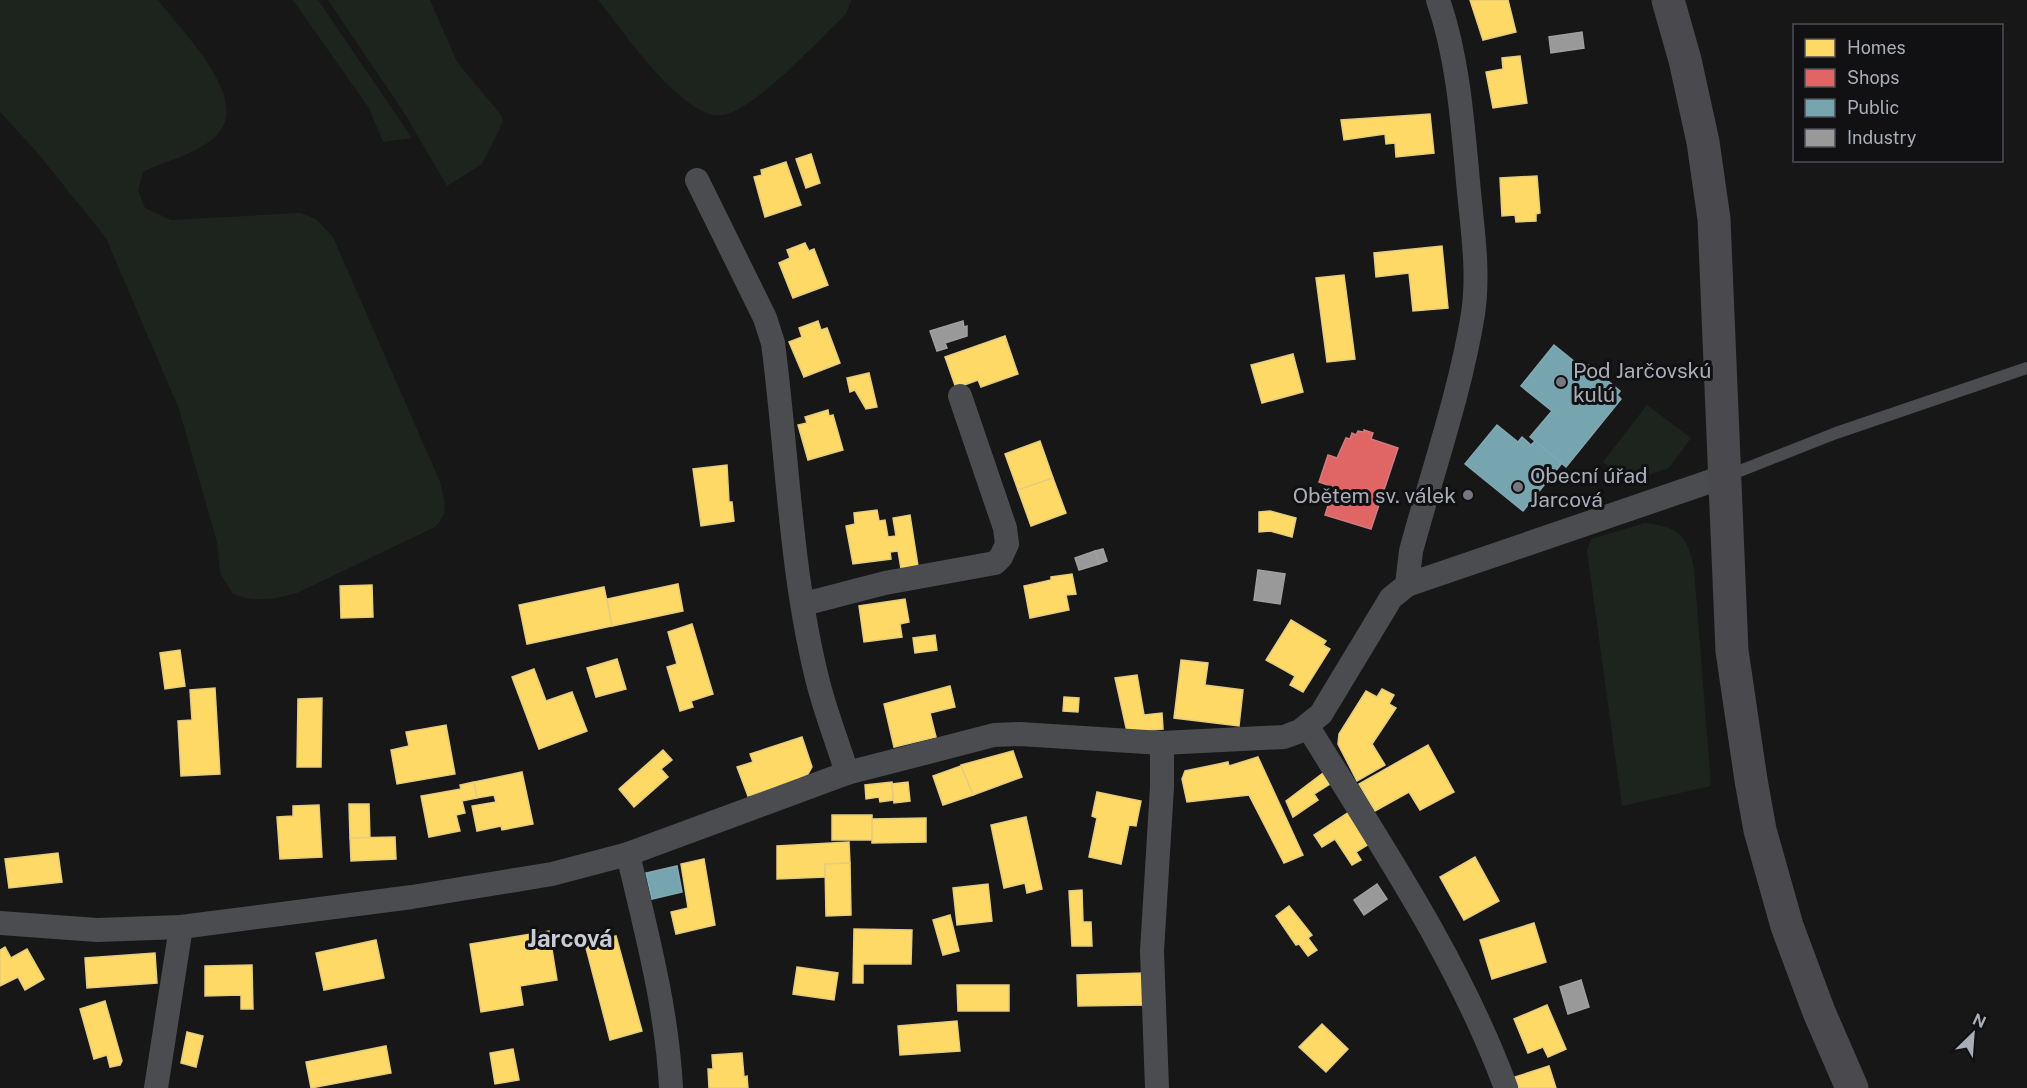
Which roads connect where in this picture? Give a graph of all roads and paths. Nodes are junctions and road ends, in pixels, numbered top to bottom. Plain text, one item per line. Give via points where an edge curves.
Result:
1 (1438, 0) edge
2 (1668, 0) edge
3 (697, 180) dead end
4 (2027, 368) edge
5 (960, 396) dead end
6 (1726, 476) junction
7 (1407, 585) junction
8 (804, 604) junction
9 (1308, 727) junction
10 (1162, 743) junction
11 (847, 773) junction
12 (628, 854) junction
13 (0, 923) edge
14 (182, 927) junction
15 (156, 1088) edge
16 (671, 1088) edge
17 (1157, 1088) edge
18 (1506, 1088) edge
19 (1852, 1088) edge

1 - 7 street via 1447,28 1465,146 1476,289 1466,347 1408,560
2 - 6 street via 1685,60 1710,184 1719,291
3 - 8 street via 765,318 773,343 791,523
4 - 6 lane via 1836,433
5 - 8 street via 1005,528 1007,544 1001,557 985,566 885,583
6 - 7 street
6 - 19 street via 1732,651 1760,830 1787,926
7 - 9 street via 1391,598 1331,700
8 - 11 street via 819,687
9 - 10 street via 1273,739
9 - 18 street via 1442,946 1479,1019
10 - 11 street via 1006,734
10 - 17 street via 1152,951
11 - 12 street
12 - 14 street via 508,882
12 - 16 street via 666,1028
13 - 14 street via 98,930
14 - 15 street

